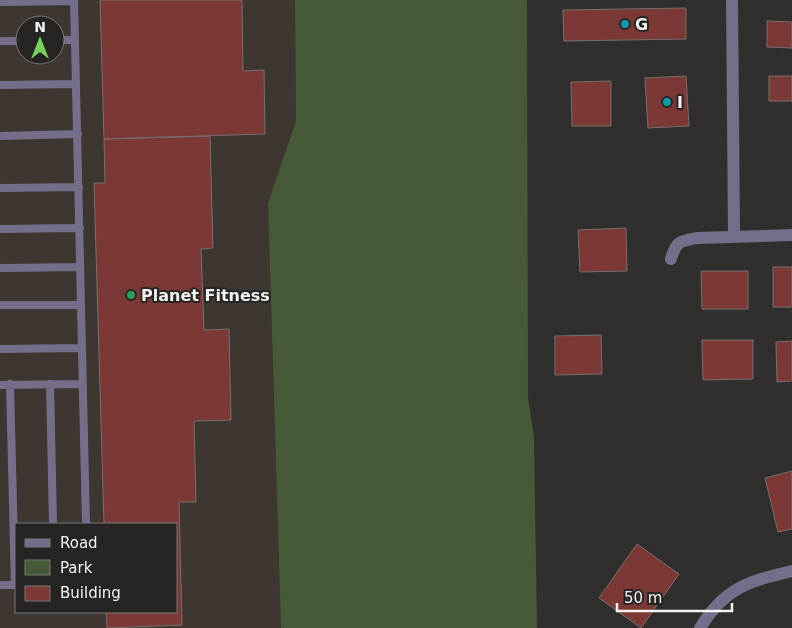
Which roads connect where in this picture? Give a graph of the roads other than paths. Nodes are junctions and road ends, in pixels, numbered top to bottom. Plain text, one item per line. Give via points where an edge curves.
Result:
1 (74, 0) edge
2 (732, 0) edge
3 (0, 2) edge
4 (65, 40) edge
5 (75, 40) junction
6 (0, 41) edge
7 (15, 41) edge
8 (76, 84) junction
9 (0, 85) edge
10 (78, 134) junction
11 (0, 136) edge
12 (79, 187) junction
13 (0, 188) edge
14 (80, 228) junction
15 (0, 229) edge
16 (792, 235) edge
17 (734, 236) junction
18 (670, 259) dead end
19 (80, 267) junction
20 (0, 268) edge
21 (81, 305) junction
22 (0, 306) edge
23 (82, 348) junction
24 (0, 349) edge
25 (0, 384) edge
26 (10, 384) junction
27 (50, 384) junction
28 (83, 384) junction
29 (53, 523) edge
30 (86, 523) edge
31 (15, 552) edge
32 (792, 572) edge
33 (0, 585) edge
34 (15, 585) edge
35 (700, 628) edge

1 - 3 lane
1 - 5 lane
2 - 17 street
4 - 5 lane
5 - 8 lane
6 - 7 lane
8 - 9 lane
8 - 10 lane
10 - 11 lane
10 - 12 lane
12 - 13 lane
12 - 14 lane
14 - 15 lane
14 - 19 lane
16 - 17 street
17 - 18 street via 682,240 674,247
19 - 20 lane
19 - 21 lane
21 - 22 lane
21 - 23 lane
23 - 24 lane
23 - 28 lane
25 - 26 lane
26 - 27 lane
26 - 31 lane
27 - 28 lane
27 - 29 lane
28 - 30 lane
32 - 35 street via 732,590 711,610
33 - 34 lane

